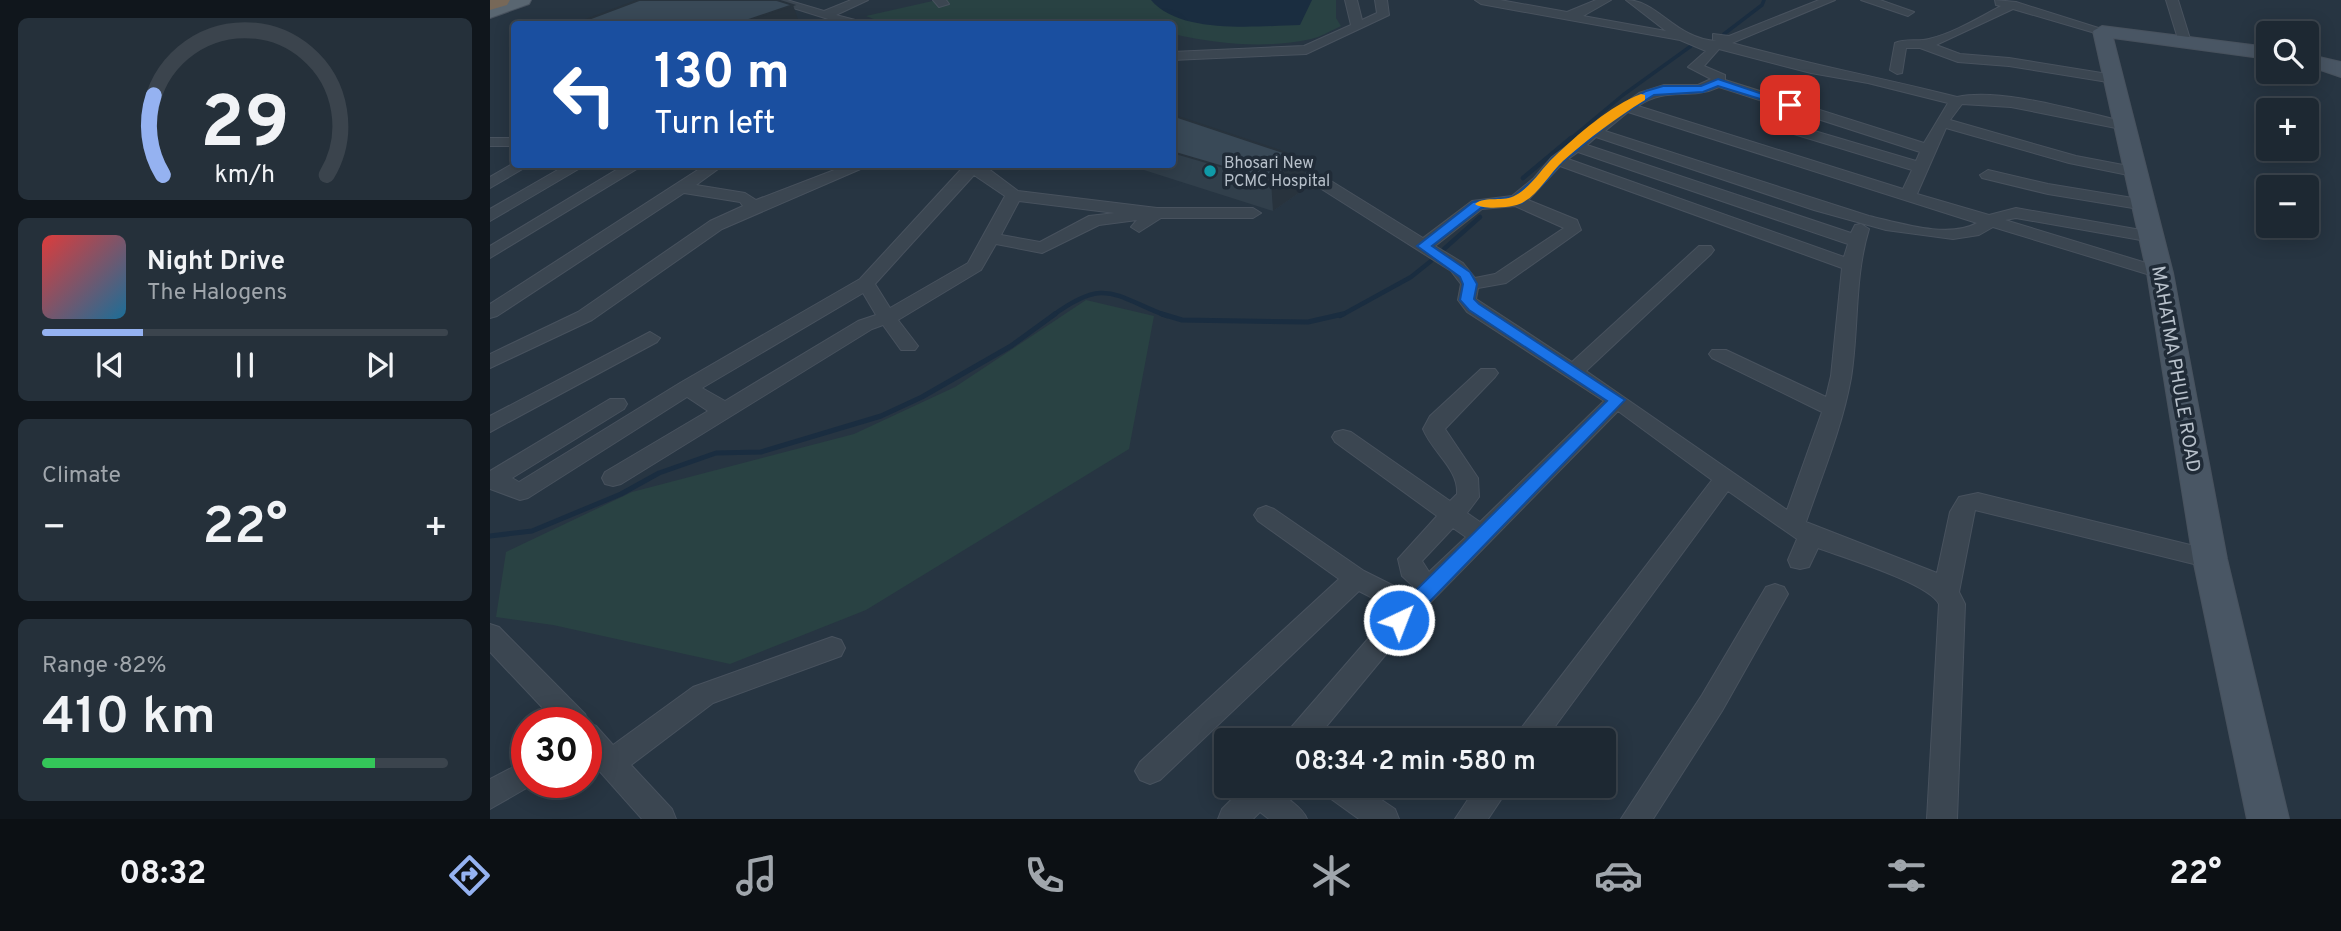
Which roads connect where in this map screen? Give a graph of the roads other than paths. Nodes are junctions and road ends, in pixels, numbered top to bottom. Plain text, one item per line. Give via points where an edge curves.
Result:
1 (499, 0) edge
2 (522, 0) edge
3 (862, 0) edge
4 (1351, 0) edge
5 (1381, 0) edge
6 (1481, 0) edge
7 (1829, 0) edge
8 (1867, 0) edge
9 (1993, 0) edge
10 (2049, 0) edge
11 (2172, 0) edge
12 (1607, 1) edge
13 (768, 2) edge
14 (490, 3) edge
15 (2012, 5) junction
16 (1634, 6) edge
17 (2028, 10) junction
18 (490, 12) edge
19 (1908, 12) dead end
20 (1566, 16) junction
21 (825, 20) edge
22 (1357, 27) junction
23 (2102, 31) junction
24 (1694, 42) junction
25 (2185, 42) junction
26 (1924, 46) junction
27 (2256, 51) edge
28 (1176, 56) edge
29 (2319, 62) edge
30 (1897, 70) dead end
31 (2341, 71) edge
32 (2115, 79) junction
33 (1718, 82) junction
34 (1957, 101) junction
35 (1626, 107) junction
36 (1841, 108) dead end
37 (2126, 126) junction
38 (1789, 128) dead end
39 (1594, 131) junction
40 (1936, 137) junction
41 (490, 142) edge
42 (511, 142) edge
43 (1576, 146) junction
44 (1557, 160) junction
45 (1273, 162) edge
46 (517, 168) edge
47 (573, 168) edge
48 (631, 168) edge
49 (712, 168) edge
50 (855, 168) edge
51 (972, 168) edge
52 (977, 168) edge
53 (1922, 168) junction
54 (2138, 172) junction
55 (1987, 175) dead end
56 (490, 183) edge
57 (682, 188) junction
58 (1014, 195) junction
59 (1908, 197) junction
60 (1517, 201) junction
61 (2145, 205) junction
62 (753, 207) junction
63 (1157, 213) junction
64 (1253, 213) dead end
65 (490, 216) edge
66 (1864, 221) junction
67 (1991, 222) junction
68 (1139, 227) dead end
69 (990, 237) junction
70 (2152, 237) junction
71 (1857, 241) junction
72 (1424, 246) junction
73 (1705, 250) dead end
74 (490, 253) edge
75 (1851, 265) junction
76 (2160, 273) junction
77 (866, 283) junction
78 (1470, 284) junction
79 (490, 312) edge
80 (887, 318) junction
81 (650, 338) dead end
82 (908, 346) dead end
83 (1719, 354) dead end
84 (490, 362) edge
85 (1574, 371) junction
86 (1488, 373) dead end
87 (687, 388) junction
88 (1617, 400) junction
89 (617, 404) dead end
90 (729, 408) junction
91 (1834, 409) junction
92 (490, 425) edge
93 (1343, 437) dead end
94 (612, 478) dead end
95 (1726, 478) junction
96 (492, 480) edge
97 (1452, 513) junction
98 (1266, 515) dead end
99 (1802, 531) junction
100 (1482, 536) junction
101 (2210, 559) junction
102 (1800, 561) dead end
103 (1357, 579) junction
104 (1946, 592) junction
105 (1775, 594) dead end
106 (1421, 597) junction
107 (490, 635) edge
108 (832, 648) dead end
109 (560, 707) edge
110 (1308, 728) edge
111 (1538, 728) edge
112 (602, 753) edge
113 (611, 763) junction
114 (1150, 771) dead end
115 (511, 783) edge
116 (490, 796) edge
117 (1252, 798) edge
118 (1267, 798) edge
119 (1354, 798) edge
120 (1486, 798) edge
121 (661, 819) edge
122 (1233, 819) edge
123 (1292, 819) edge
124 (1384, 819) edge
125 (1470, 819) edge
126 (1636, 819) edge
127 (1942, 819) edge
128 (2268, 819) edge

1 - 14 highway
2 - 18 main road
3 - 21 street
4 - 22 street
5 - 22 street via 1383,15
6 - 20 street
7 - 16 street via 1731,40
8 - 19 street
9 - 15 street
10 - 17 street
11 - 25 street
12 - 20 street
13 - 21 street
15 - 17 street
15 - 26 street
16 - 24 street
17 - 23 street
20 - 24 street
22 - 28 street via 1306,50
23 - 25 street
23 - 32 street, MAHATMA PHULE ROAD
24 - 33 street via 1713,51 1695,67 1718,76
24 - 34 street via 1724,45
25 - 27 street
26 - 30 street via 1900,46
26 - 32 street via 1958,58
29 - 31 street
32 - 37 street, MAHATMA PHULE ROAD
33 - 35 street via 1703,89 1657,90
33 - 40 street
34 - 37 street via 1988,99
34 - 40 street
35 - 39 street
35 - 59 street
36 - 40 street
37 - 54 street, MAHATMA PHULE ROAD
38 - 53 street
39 - 43 street
39 - 66 street
40 - 53 street
40 - 54 street
41 - 42 street
43 - 44 street
43 - 71 street
44 - 60 street
44 - 75 street
45 - 72 street via 1307,181 1325,184
46 - 56 street
47 - 65 street
48 - 74 street
49 - 57 street
50 - 62 street
51 - 77 street
52 - 58 street
53 - 59 street
54 - 61 street, MAHATMA PHULE ROAD
55 - 61 street
57 - 62 street via 745,198
57 - 79 street
58 - 63 street
58 - 69 street
59 - 67 street
60 - 72 street via 1478,204
60 - 78 street via 1571,225 1573,230 1500,279
61 - 70 street, MAHATMA PHULE ROAD
62 - 84 street via 716,225 585,316
63 - 64 street
63 - 68 street
63 - 69 street via 1095,220 1042,248
66 - 67 street via 1951,234 1975,233
66 - 71 street
67 - 70 street via 1999,214 2016,212
67 - 76 street
69 - 80 street via 975,266
70 - 76 street, MAHATMA PHULE ROAD
71 - 75 street
72 - 78 street via 1457,267
73 - 85 street
75 - 91 street
76 - 101 street, MAHATMA PHULE ROAD
77 - 80 street
77 - 87 street
78 - 85 street via 1467,300 1474,307
80 - 82 street
80 - 90 street via 865,325
81 - 92 street
83 - 91 street
85 - 88 street
86 - 97 street via 1434,429 1470,486 1468,496
87 - 90 street via 717,408
87 - 96 street via 520,492
88 - 95 street
88 - 100 street
89 - 96 street
90 - 94 street
91 - 99 street
93 - 97 street
95 - 99 street
95 - 111 street
97 - 100 street
97 - 106 street via 1410,559
98 - 103 street
99 - 102 street
99 - 104 street via 1929,580
100 - 106 street
101 - 104 street via 1978,501 1966,503 1962,512
101 - 128 street, MAHATMA PHULE ROAD
103 - 106 street
103 - 114 street
104 - 127 street via 1952,604
105 - 126 street via 1712,703
106 - 110 street
107 - 109 street
108 - 113 street via 703,695
112 - 113 street
113 - 121 street
115 - 116 street
117 - 122 street
118 - 123 street
119 - 124 street
120 - 125 street

